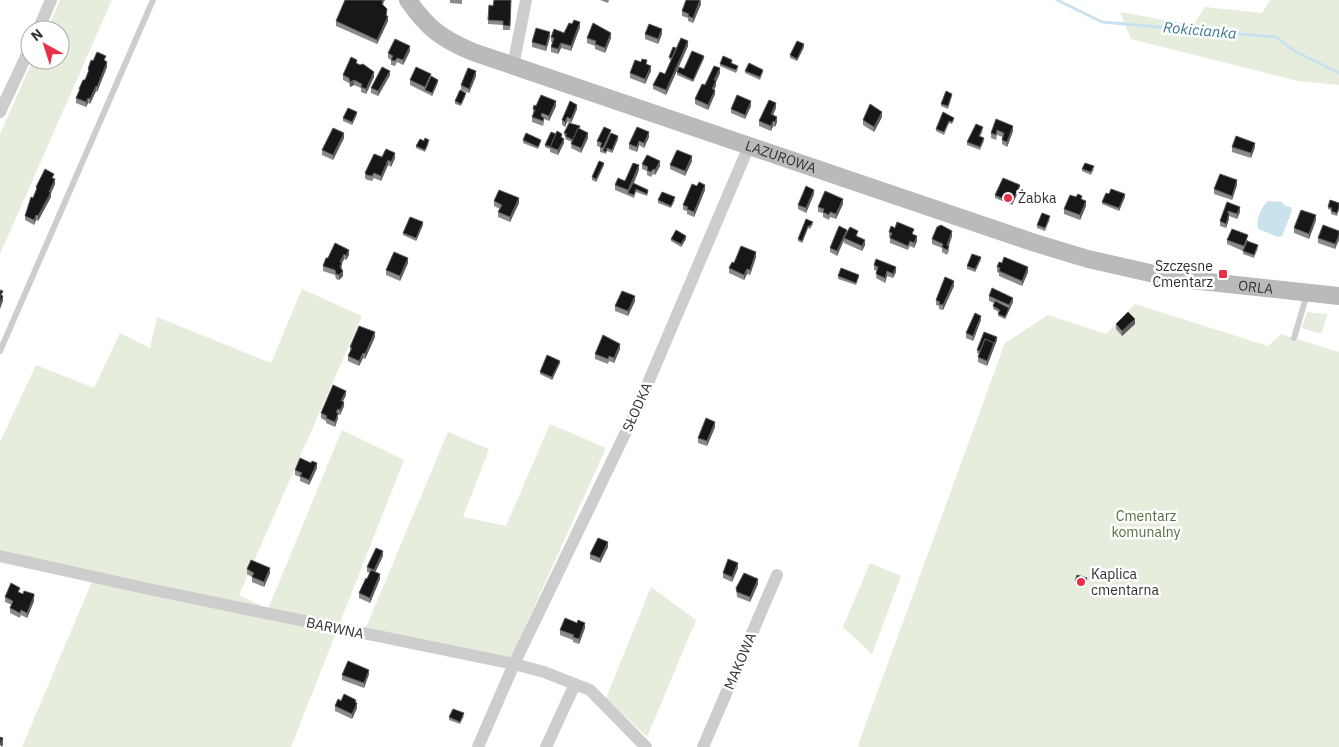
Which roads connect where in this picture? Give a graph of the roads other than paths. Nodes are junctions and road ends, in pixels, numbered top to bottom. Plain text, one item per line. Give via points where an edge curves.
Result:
1 (51, 0) edge
2 (153, 0) edge
3 (408, 0) edge
4 (526, 0) edge
5 (42, 20) edge
6 (513, 66) junction
7 (20, 68) edge
8 (2, 104) edge
9 (749, 146) junction
10 (1172, 278) joint
11 (1307, 293) junction
12 (1339, 296) edge
13 (1294, 338) dead end
14 (0, 350) edge
15 (0, 556) edge
16 (778, 575) dead end
17 (514, 664) junction
18 (575, 684) junction
19 (478, 747) edge
20 (546, 747) edge
21 (646, 747) edge
22 (703, 747) edge

1 - 5 street
2 - 14 lane
3 - 6 street, LAZUROWA via 437,34 453,44
4 - 6 street
6 - 9 street, LAZUROWA
7 - 8 street
9 - 10 street, LAZUROWA via 1088,259
9 - 17 street, SŁODKA via 636,411
10 - 11 street, ORLA
11 - 12 street, ORLA
11 - 13 lane
15 - 17 street, BARWNA
16 - 22 street, MAKOWA
17 - 18 street, BARWNA
17 - 19 street, SŁODKA
18 - 20 street
18 - 21 street, BARWNA via 590,690

